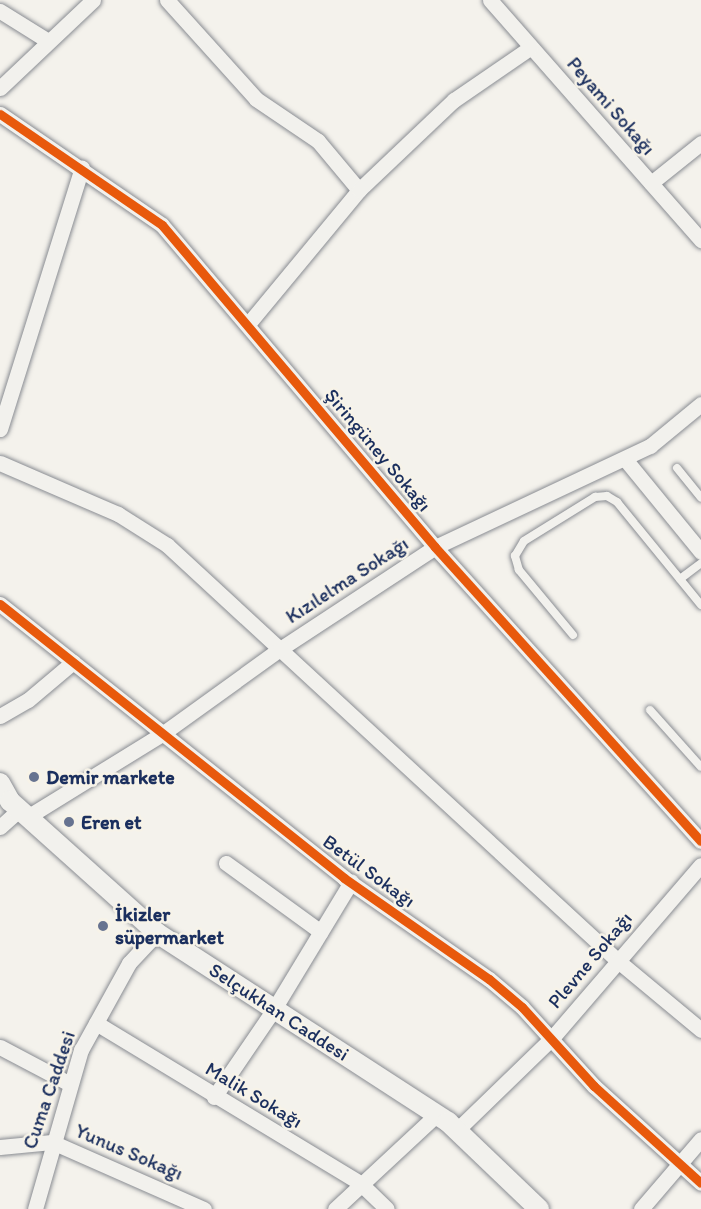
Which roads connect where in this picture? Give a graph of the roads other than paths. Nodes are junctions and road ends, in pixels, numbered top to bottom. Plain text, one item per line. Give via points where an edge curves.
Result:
1 (93, 0) edge
2 (167, 0) edge
3 (490, 0) edge
4 (0, 10) edge
5 (48, 42) junction
6 (531, 47) junction
7 (0, 87) edge
8 (0, 114) edge
9 (701, 143) edge
10 (82, 168) junction
11 (651, 183) junction
12 (359, 190) junction
13 (701, 240) edge
14 (248, 324) junction
15 (701, 404) edge
16 (0, 429) edge
17 (625, 459) junction
18 (0, 463) edge
19 (677, 468) dead end
20 (701, 498) edge
21 (435, 547) junction
22 (701, 552) edge
23 (701, 563) edge
24 (680, 579) junction
25 (0, 604) edge
26 (701, 606) edge
27 (573, 635) dead end
28 (280, 649) junction
29 (73, 662) junction
30 (650, 710) dead end
31 (0, 716) edge
32 (162, 734) junction
33 (701, 767) edge
34 (0, 783) edge
35 (25, 813) junction
36 (0, 827) edge
37 (701, 841) edge
38 (226, 863) dead end
39 (701, 865) edge
40 (351, 882) junction
41 (321, 932) junction
42 (157, 933) junction
43 (618, 961) junction
44 (274, 1009) junction
45 (96, 1023) junction
46 (701, 1030) edge
47 (552, 1038) junction
48 (0, 1047) edge
49 (70, 1084) junction
50 (214, 1097) junction
51 (436, 1114) junction
52 (457, 1130) junction
53 (701, 1139) edge
54 (52, 1142) junction
55 (0, 1147) edge
56 (678, 1162) junction
57 (360, 1183) junction
58 (701, 1183) edge
59 (183, 1204) edge
60 (35, 1209) edge
61 (204, 1209) edge
62 (335, 1209) edge
63 (387, 1209) edge
64 (539, 1209) edge
65 (641, 1209) edge

1 - 5 street
2 - 12 street via 256,99 318,141
3 - 6 street, Peyami Sokağı
4 - 5 street
5 - 7 street
6 - 11 street, Peyami Sokağı
6 - 12 street via 454,100
8 - 10 street, Şiringüney Sokağı
9 - 11 street
10 - 14 street, Şiringüney Sokağı via 162,225
10 - 16 street
11 - 13 street, Peyami Sokağı
12 - 14 street
14 - 21 street, Şiringüney Sokağı
15 - 17 street, Kızılelma Sokağı via 650,446
17 - 21 street, Kızılelma Sokağı
17 - 22 street
18 - 28 street via 143,527
19 - 20 lane
21 - 28 street, Kızılelma Sokağı
21 - 37 street, Şiringüney Sokağı
23 - 24 lane
24 - 26 lane
24 - 27 lane via 617,502 607,496 595,497 524,541 515,556 519,570
25 - 29 street, Betül Sokağı
28 - 32 street, Kızılelma Sokağı
28 - 43 street
29 - 31 street via 28,700
29 - 32 street, Betül Sokağı
30 - 33 lane
32 - 35 street, Kızılelma Sokağı
32 - 40 street, Betül Sokağı
34 - 35 street, Selçukhan Caddesi
35 - 36 street, Kızılelma Sokağı
35 - 42 street, Selçukhan Caddesi
38 - 41 street
39 - 43 street, Plevne Sokağı
40 - 41 street
40 - 47 street, Betül Sokağı via 489,979
41 - 44 street
42 - 44 street, Selçukhan Caddesi
42 - 45 street, Cuma Caddesi via 129,963
43 - 46 street
43 - 47 street, Plevne Sokağı
44 - 50 street
44 - 51 street, Selçukhan Caddesi
45 - 49 street, Cuma Caddesi via 81,1050
45 - 50 street, Malik Sokağı
47 - 52 street, Plevne Sokağı
47 - 56 street, Betül Sokağı via 580,1073
48 - 49 street
49 - 54 street, Cuma Caddesi
50 - 57 street, Malik Sokağı
51 - 52 street, Selçukhan Caddesi
51 - 57 street
52 - 64 street, Selçukhan Caddesi
53 - 56 street
54 - 55 street, Yunus Sokağı
54 - 59 street, Yunus Sokağı
54 - 60 street, Cuma Caddesi
56 - 58 street, Betül Sokağı
56 - 65 street
57 - 62 street
57 - 63 street, Malik Sokağı
59 - 61 street, Yunus Sokağı

